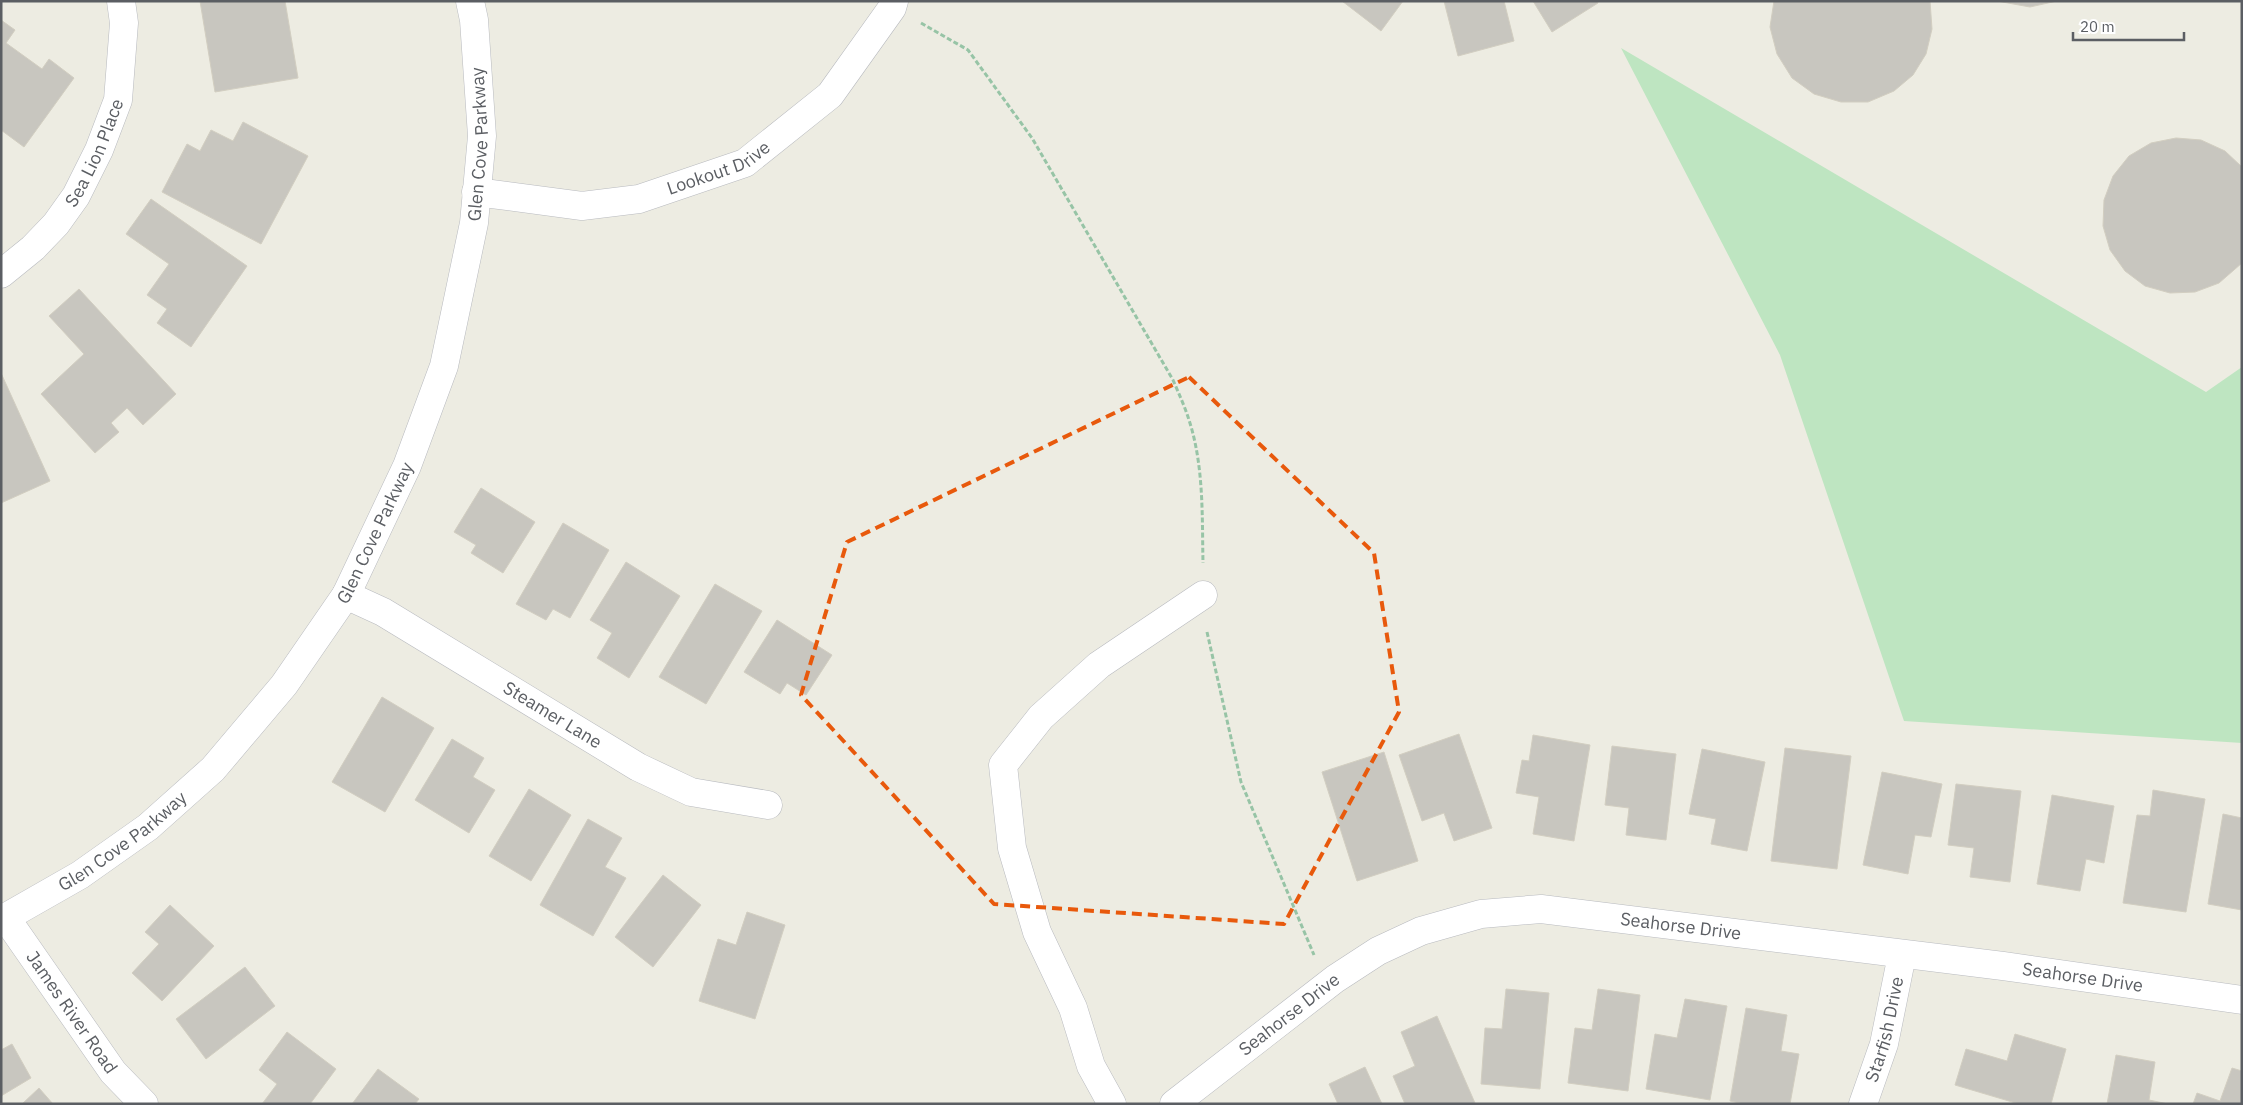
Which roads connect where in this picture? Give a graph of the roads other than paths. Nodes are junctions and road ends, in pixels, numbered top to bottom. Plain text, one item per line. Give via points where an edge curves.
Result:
1 (121, 1) edge
2 (470, 1) edge
3 (894, 1) edge
4 (476, 192) junction
5 (1, 274) edge
6 (346, 595) junction
7 (1203, 595) road end
8 (768, 805) dead end
9 (3, 919) edge
10 (1902, 955) junction
11 (2242, 1000) edge
12 (144, 1104) edge
13 (1112, 1104) edge
14 (1174, 1104) edge
15 (1863, 1104) edge

1 - 5 street, Sea Lion Place via 124,23 118,100 99,150 76,196 56,224
2 - 4 street, Glen Cove Parkway via 482,136
3 - 4 street, Lookout Drive via 830,95 745,163 639,199 582,206
4 - 6 street, Glen Cove Parkway via 474,223 444,366 407,466
6 - 8 street, Steamer Lane via 383,612 638,767 691,792
6 - 9 street, Glen Cove Parkway via 284,685 213,769 148,827 80,875
7 - 13 street via 1099,665 1042,717 1003,765 1012,848 1037,932 1073,1008 1091,1066
9 - 12 street, James River Road via 113,1072
10 - 11 street, Seahorse Drive
10 - 14 street, Seahorse Drive via 1541,909 1481,914 1421,931 1378,951 1327,985
10 - 15 street, Starfish Drive via 1884,1044

